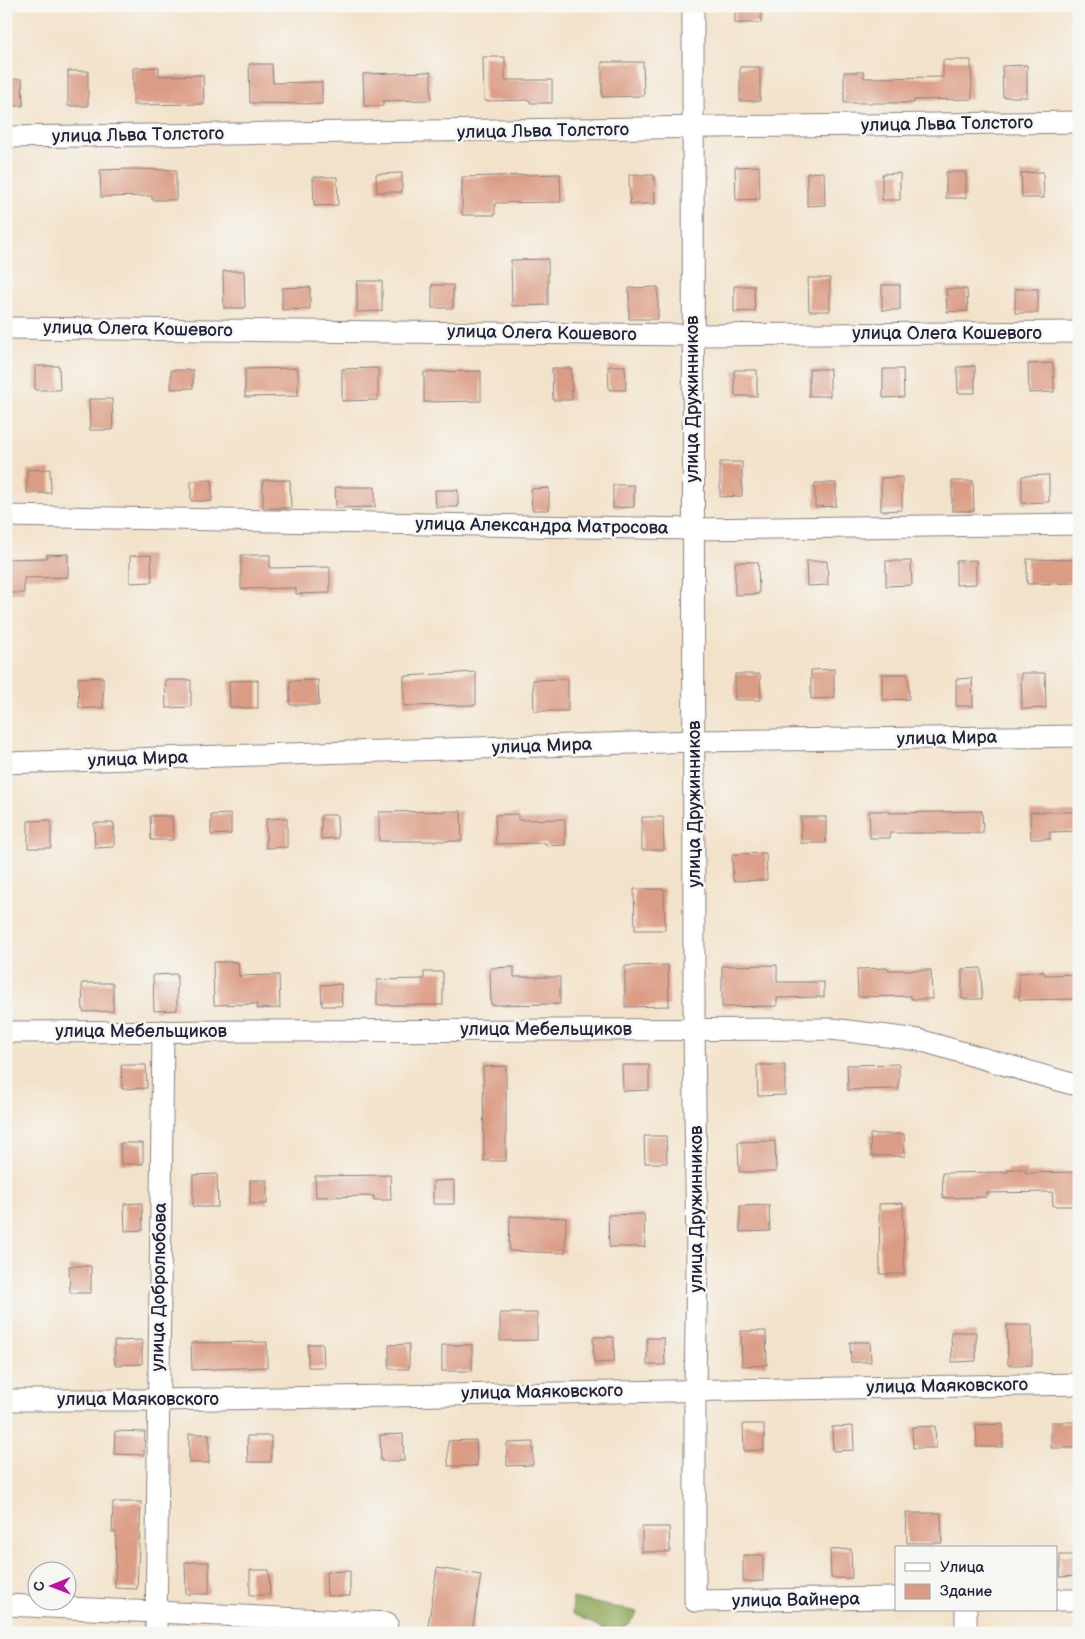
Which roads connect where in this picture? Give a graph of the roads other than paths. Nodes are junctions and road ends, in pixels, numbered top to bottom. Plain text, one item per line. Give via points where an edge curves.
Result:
1 (693, 6) edge
2 (1079, 122) edge
3 (693, 129) junction
4 (6, 137) edge
5 (6, 328) edge
6 (1079, 332) edge
7 (692, 335) junction
8 (6, 516) edge
9 (1079, 524) edge
10 (692, 529) junction
11 (1079, 736) edge
12 (695, 741) junction
13 (6, 763) edge
14 (694, 1028) junction
15 (163, 1031) junction
16 (6, 1032) edge
17 (1079, 1086) edge
18 (1079, 1384) edge
19 (694, 1389) junction
20 (6, 1400) edge
21 (157, 1400) junction
22 (895, 1598) edge
23 (1058, 1600) edge
24 (1079, 1600) edge
25 (695, 1601) joint
26 (6, 1605) edge
27 (966, 1612) edge
28 (156, 1623) edge
29 (388, 1623) dead end
30 (966, 1633) edge

1 - 3 street, улица Дружинников
2 - 3 street, улица Льва Толстого
3 - 4 street, улица Льва Толстого
3 - 7 street, улица Дружинников
5 - 7 street, улица Олега Кошевого
6 - 7 street, улица Олега Кошевого
7 - 10 street, улица Дружинников
8 - 10 street, улица Александра Матросова
9 - 10 street, улица Александра Матросова
10 - 12 street, улица Дружинников
11 - 12 street, улица Мира
12 - 13 street, улица Мира
12 - 14 street, улица Дружинников
14 - 15 street, улица Мебельщиков
14 - 17 street, улица Мебельщиков via 832,1029 919,1040
14 - 19 street, улица Дружинников via 697,1261
15 - 16 street, улица Мебельщиков
15 - 21 street, улица Добролюбова
18 - 19 street, улица Маяковского
19 - 21 street, улица Маяковского
19 - 25 street, улица Дружинников
20 - 21 street, улица Маяковского
21 - 28 street, улица Добролюбова
22 - 25 street, улица Вайнера
23 - 24 street
26 - 28 street
27 - 30 street
28 - 29 street

